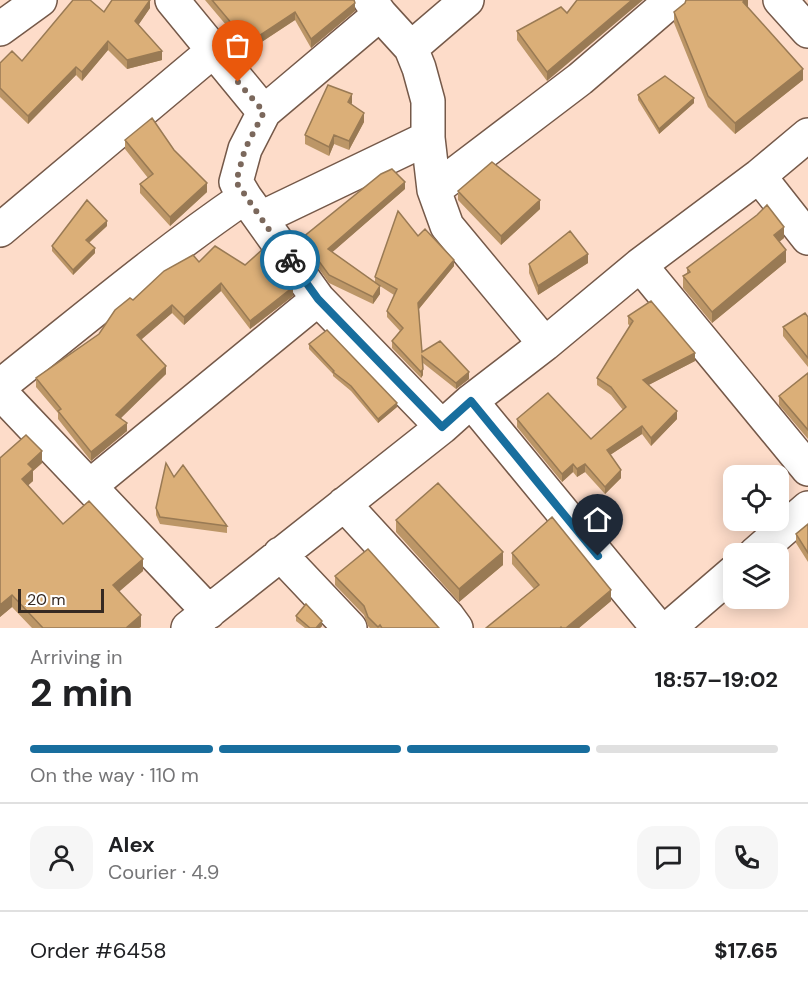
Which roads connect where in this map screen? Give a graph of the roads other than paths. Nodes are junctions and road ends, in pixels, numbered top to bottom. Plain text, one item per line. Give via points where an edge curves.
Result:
1 (40, 0) edge
2 (172, 0) edge
3 (467, 0) edge
4 (672, 0) edge
5 (780, 0) edge
6 (375, 7) edge
7 (0, 29) edge
8 (808, 31) edge
9 (411, 48) junction
10 (213, 51) junction
11 (264, 112) junction
12 (808, 135) edge
13 (428, 138) junction
14 (759, 176) junction
15 (434, 190) junction
16 (253, 208) junction
17 (0, 230) edge
18 (808, 238) edge
19 (640, 265) junction
20 (318, 299) junction
21 (545, 344) junction
22 (0, 386) edge
23 (0, 392) edge
24 (471, 401) junction
25 (442, 427) junction
26 (808, 469) edge
27 (90, 486) junction
28 (344, 504) junction
29 (808, 508) edge
30 (768, 543) edge
31 (280, 555) junction
32 (723, 581) edge
33 (199, 620) edge
34 (350, 628) edge
35 (456, 628) edge
36 (658, 628) edge
37 (669, 628) edge

1 - 7 street
2 - 10 street
3 - 9 street
4 - 15 street via 580,79
5 - 8 street
6 - 9 street
6 - 11 street
9 - 13 street via 428,101
10 - 11 street
10 - 17 street
11 - 16 street via 245,149 236,182
12 - 14 street
13 - 15 street
13 - 16 street
14 - 18 street
14 - 19 street
15 - 21 street via 447,226
16 - 20 street
16 - 22 street via 208,223
19 - 21 street
19 - 26 street
20 - 25 street
20 - 27 street
21 - 24 street
23 - 27 street
24 - 25 street
24 - 36 street
25 - 28 street
27 - 33 street
28 - 31 street
28 - 35 street
29 - 30 street
31 - 33 street
31 - 34 street
32 - 37 street

